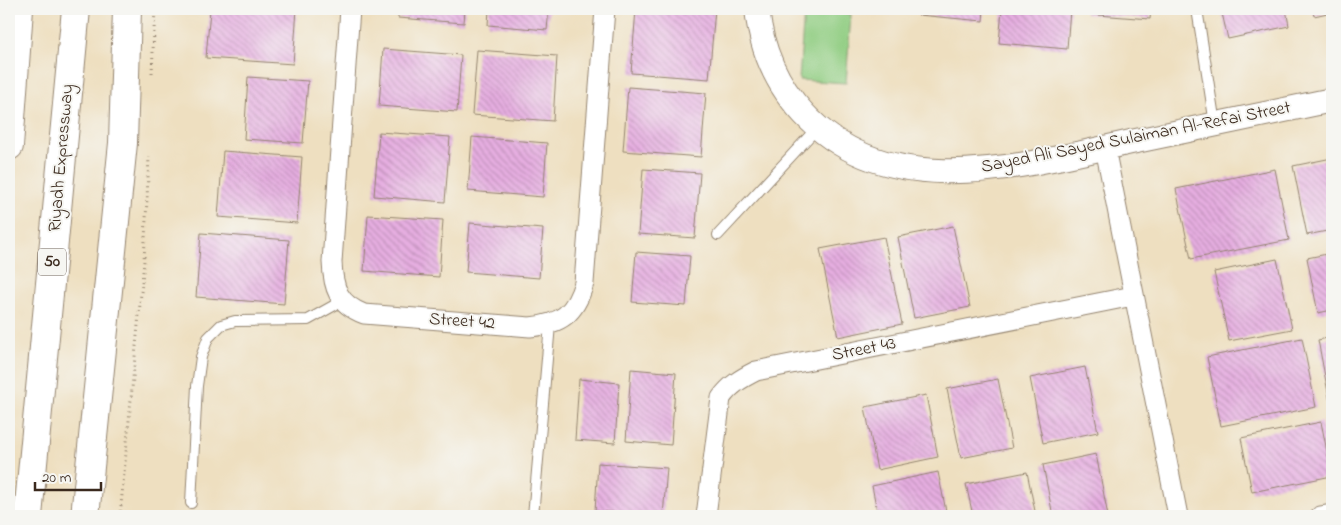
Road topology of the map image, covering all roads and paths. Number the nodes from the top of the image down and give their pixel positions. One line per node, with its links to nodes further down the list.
1 (19, 9): 13 (highway)
2 (76, 9): 22 (highway, Riyadh Expressway / 50)
3 (127, 9): 23 (highway)
4 (155, 9): 9 (path)
5 (350, 9): 18 (street)
6 (605, 9): 19 (street)
7 (757, 9): 12 (street, Sayed Ali Sayed Sulaiman Al-Refai Street)
8 (1197, 9): 11 (lane)
9 (152, 76)
10 (1332, 100): 11 (street, Sayed Ali Sayed Sulaiman Al-Refai Street)
11 (1215, 124): 14 (street, Sayed Ali Sayed Sulaiman Al-Refai Street)
12 (817, 128): 14 (street, Sayed Ali Sayed Sulaiman Al-Refai Street); 16 (lane)
13 (9, 146)
14 (1105, 148): 17 (street)
15 (149, 154): 24 (path)
16 (718, 236)
17 (1133, 296): 26 (street, Street 43); 27 (street)
18 (342, 301): 19 (street, Street 42); 20 (lane)
19 (550, 325): 25 (lane)
20 (191, 503)
21 (1332, 514): 28 (street)
22 (28, 516)
23 (85, 516)
24 (120, 516)
25 (533, 516)
26 (706, 516)
27 (1178, 516)
28 (1320, 516)

